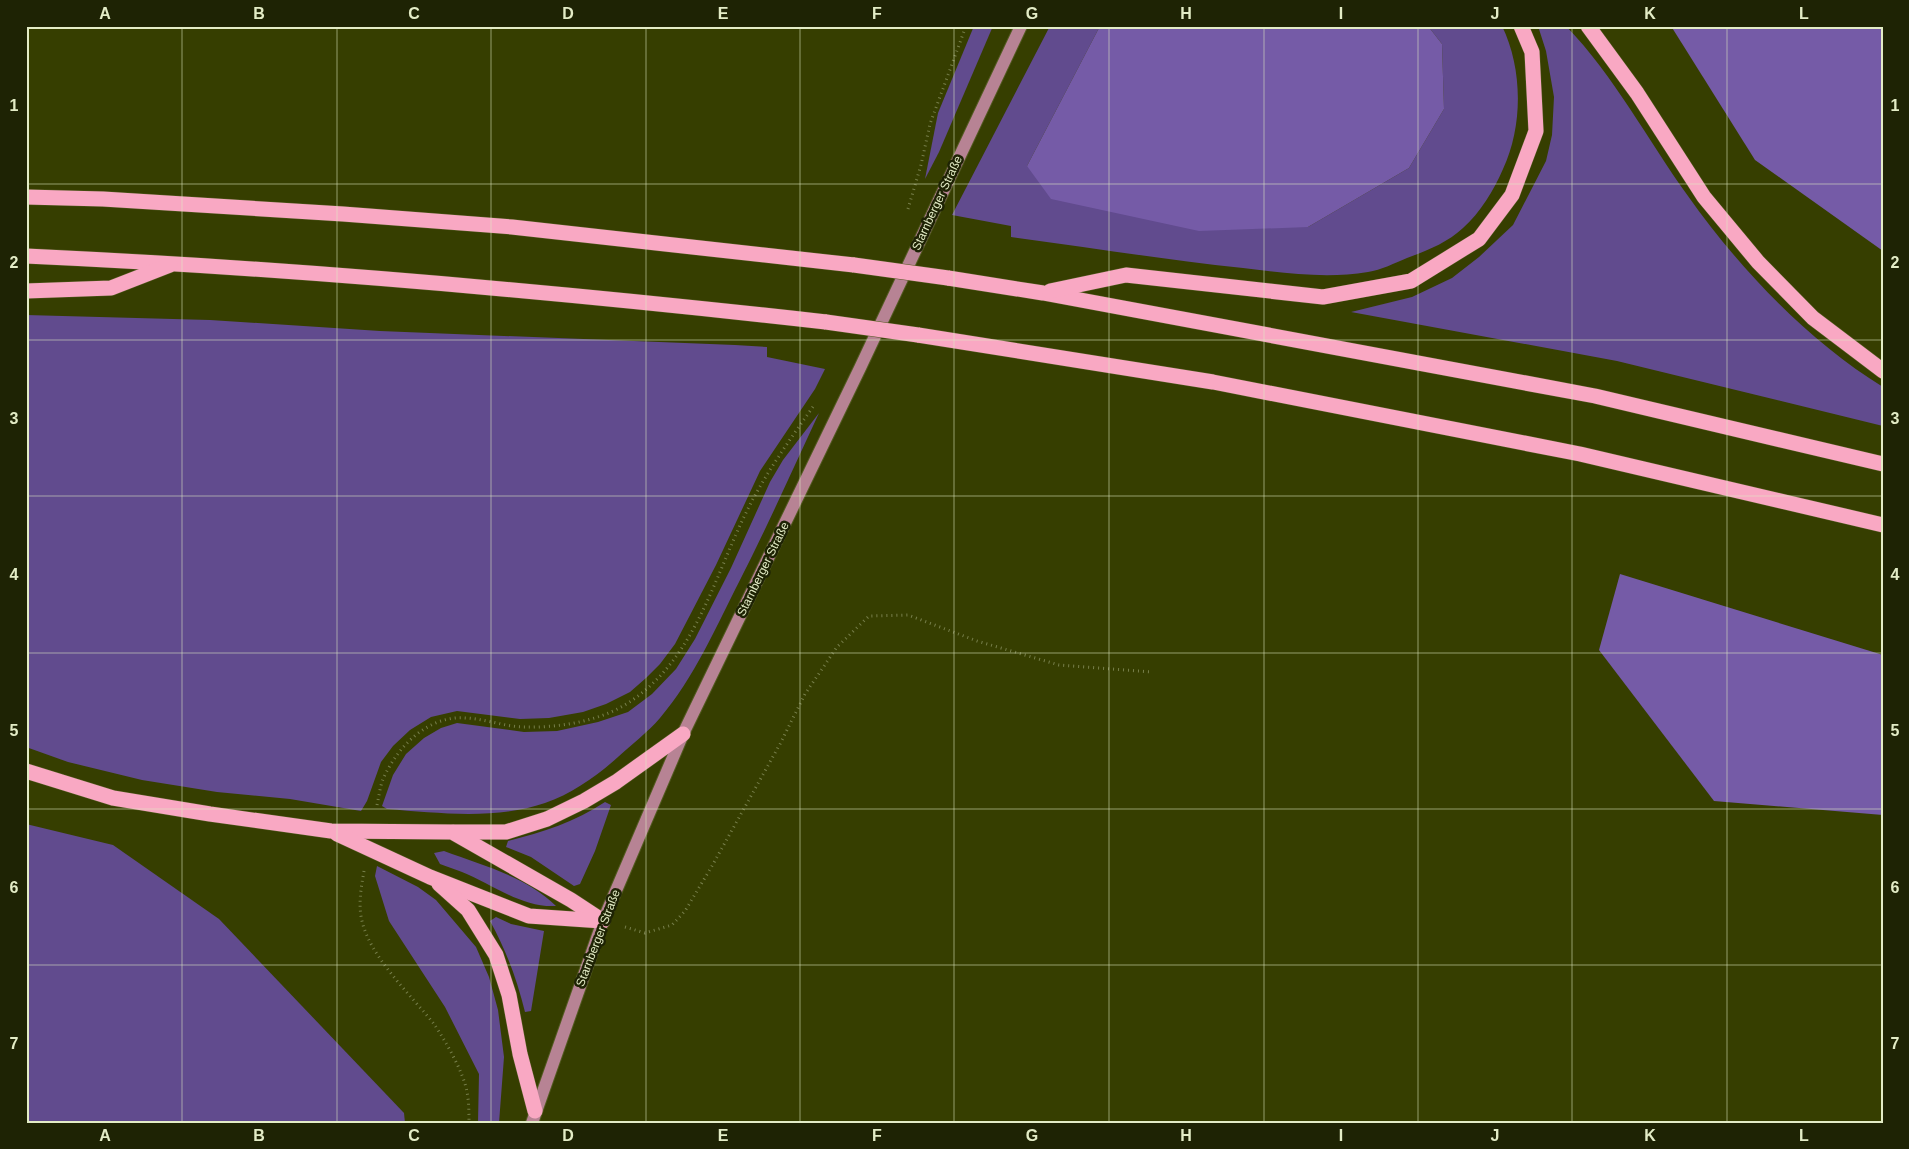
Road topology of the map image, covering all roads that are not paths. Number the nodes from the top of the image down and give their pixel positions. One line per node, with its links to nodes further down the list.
1 (1021, 26): 12 (main road, Starnberger Straße)
2 (1521, 26): 8 (highway)
3 (1588, 26): 9 (highway)
4 (26, 197): 8 (highway, bridge)
5 (26, 256): 6 (highway)
6 (177, 263): 7 (highway); 11 (highway, bridge)
7 (26, 290)
8 (1043, 293): 10 (highway)
9 (1883, 370)
10 (1883, 464)
11 (1883, 524)
12 (682, 734): 15 (highway); 17 (main road, Starnberger Straße)
13 (26, 771): 14 (highway)
14 (331, 831): 15 (highway); 16 (highway)
15 (452, 832): 17 (highway)
16 (430, 877): 17 (highway); 18 (highway)
17 (603, 921): 18 (main road, Starnberger Straße)
18 (534, 1117)

